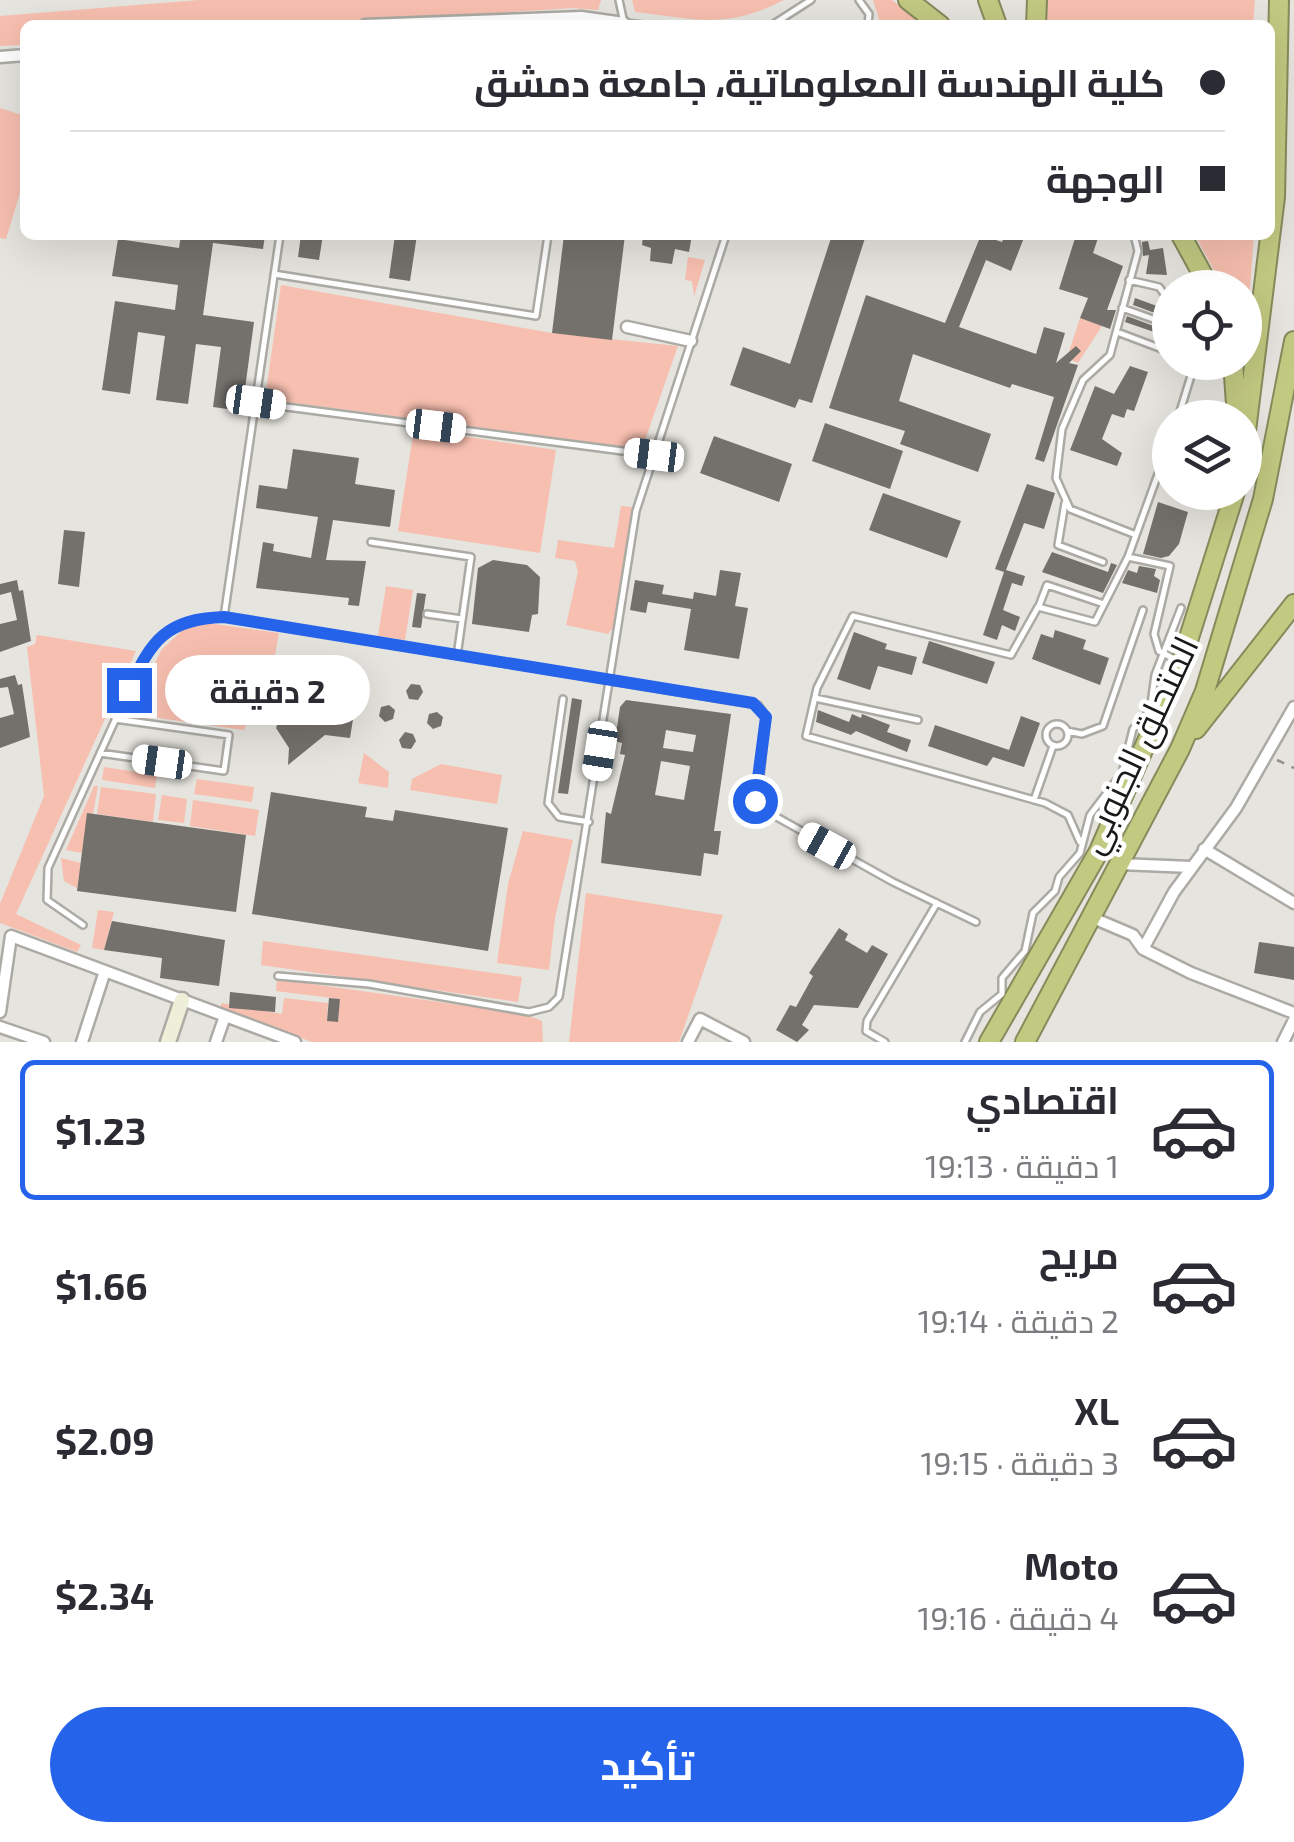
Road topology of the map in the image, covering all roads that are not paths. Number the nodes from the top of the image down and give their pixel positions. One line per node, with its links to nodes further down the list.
1 (812, 0): 4 (lane)
2 (908, 0): 5 (highway)
3 (1278, 0): 6 (highway)
4 (780, 20)
5 (934, 20)
6 (1280, 24): 7 (highway); 8 (highway)
7 (1275, 42)
8 (1275, 156)
9 (279, 240): 16 (lane)
10 (547, 240): 16 (lane)
11 (724, 240): 23 (lane)
12 (1135, 240): 17 (lane)
13 (1184, 240): 15 (highway)
14 (1271, 240): 26 (highway)
15 (1200, 270)
16 (274, 274): 27 (lane)
17 (1128, 280): 18 (lane); 19 (lane)
18 (1152, 285)
19 (1122, 308): 20 (lane); 22 (lane)
20 (1152, 318)
21 (628, 326): 23 (street)
22 (1116, 332): 25 (lane); 30 (lane)
23 (691, 341): 28 (lane)
24 (1294, 341): 55 (highway, المتحلق الجنوبي)
25 (1152, 345)
26 (1250, 400)
27 (256, 402): 28 (lane); 42 (lane)
28 (654, 455): 47 (lane)
29 (1152, 491): 32 (lane)
30 (1066, 500): 32 (lane); 35 (lane)
31 (1230, 510): 46 (highway, المتحلق الجنوبي)
32 (1136, 535): 34 (lane)
33 (371, 542): 43 (lane)
34 (1128, 556): 36 (lane); 44 (lane)
35 (1103, 562)
36 (1104, 604): 38 (lane); 38 (lane)
37 (1294, 604): 55 (highway)
38 (1038, 607): 48 (lane)
39 (1181, 608): 44 (lane)
40 (1143, 610): 53 (lane)
41 (427, 614): 43 (lane)
42 (224, 617): 45 (lane); 51 (lane)
43 (462, 619): 45 (lane)
44 (1163, 653): 46 (lane); 59 (lane)
45 (456, 656): 47 (lane)
46 (1181, 663): 85 (highway, المتحلق الجنوبي)
47 (611, 681): 58 (lane); 63 (lane)
48 (815, 698): 52 (lane); 57 (lane)
49 (563, 699): 58 (lane)
50 (1294, 707): 60 (street)
51 (116, 720): 56 (lane); 56 (lane)
52 (918, 720)
53 (1067, 731): 54 (lane); 54 (lane)
54 (1054, 746): 57 (lane)
55 (1180, 749): 61 (highway, المتحلق الجنوبي)
56 (100, 753): 67 (lane)
57 (1034, 800): 59 (lane)
58 (589, 822): 70 (lane)
59 (1080, 842): 84 (lane)
60 (1204, 849): 62 (street); 64 (street)
61 (1120, 864): 62 (street); 65 (highway, المتحلق الجنوبي)
62 (1191, 868): 68 (street)
63 (937, 903): 66 (lane); 83 (lane)
64 (1294, 903)
65 (1092, 918): 68 (street); 86 (highway, المتحلق الجنوبي)
66 (976, 922)
67 (83, 924)
68 (1143, 949): 74 (street)
69 (104, 971): 71 (street); 72 (street); 77 (street)
70 (278, 976)
71 (182, 1000): 73 (street); 78 (street)
72 (0, 1012)
73 (225, 1016): 79 (street); 80 (street)
74 (1294, 1016): 87 (street)
75 (0, 1027): 76 (street)
76 (44, 1042)
77 (82, 1042)
78 (168, 1042)
79 (216, 1042)
80 (295, 1042)
81 (688, 1042): 82 (street)
82 (744, 1042)
83 (885, 1042)
84 (965, 1042)
85 (989, 1042)
86 (1024, 1042)
87 (1283, 1042)

